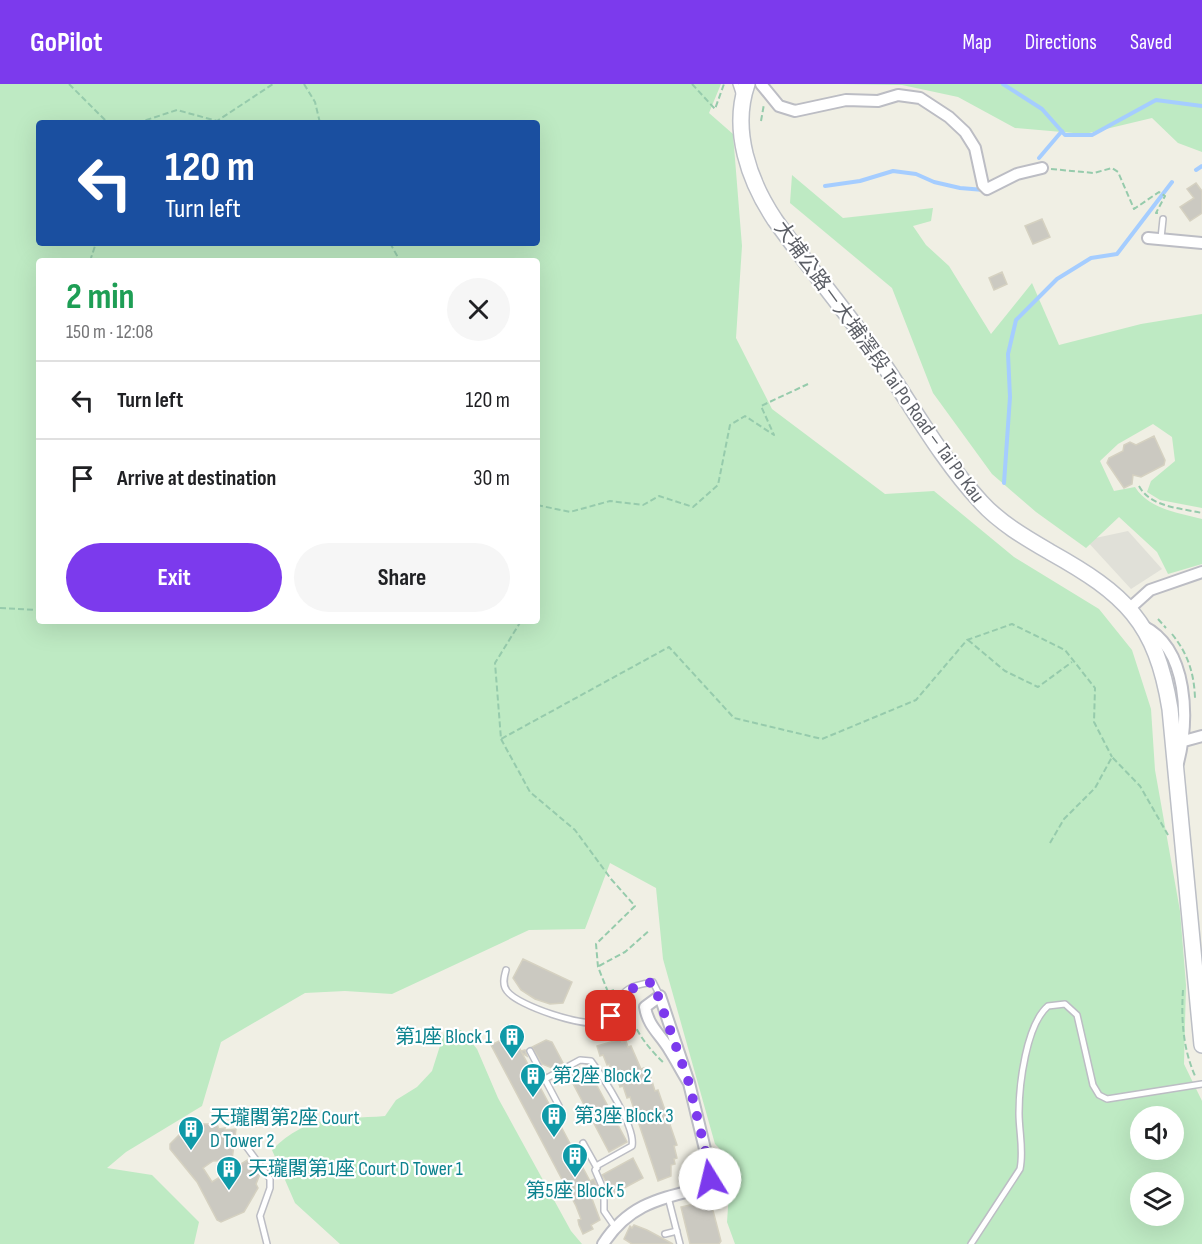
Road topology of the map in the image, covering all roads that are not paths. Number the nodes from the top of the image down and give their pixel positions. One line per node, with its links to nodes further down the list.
1 (736, 84): 4 (lane)
2 (747, 84): 4 (main road, 大埔公路－大埔滘段 Tai Po Road – Tai Po Kau)
3 (761, 84): 5 (street)
4 (742, 103): 11 (main road, 大埔公路－大埔滘段 Tai Po Road – Tai Po Kau)
5 (1042, 168)
6 (1163, 219): 8 (lane)
7 (1148, 238): 8 (street)
8 (1161, 238): 9 (street)
9 (1202, 243)
10 (1202, 572): 11 (street)
11 (1130, 608): 12 (main road, 大埔公路－大埔滘段 Tai Po Road – Tai Po Kau)
12 (1143, 626): 14 (street); 15 (main road, 大埔公路－大埔滘段 Tai Po Road – Tai Po Kau)
13 (1202, 736): 14 (street)
14 (1184, 741): 15 (street)
15 (1176, 773): 18 (main road, 大埔公路－大埔滘段 Tai Po Road – Tai Po Kau)
16 (506, 969): 17 (lane)
17 (660, 996): 21 (street); 21 (street)
18 (1202, 1045)
19 (530, 1051): 20 (lane)
20 (545, 1078): 23 (lane); 26 (lane)
21 (689, 1083): 27 (street)
22 (1200, 1085): 34 (lane)
23 (559, 1106)
24 (243, 1142): 31 (lane)
25 (583, 1143): 26 (lane)
26 (597, 1168): 28 (lane)
27 (669, 1201): 28 (street); 29 (lane)
28 (615, 1227): 32 (street)
29 (677, 1231): 30 (lane); 33 (lane)
30 (665, 1234)
31 (267, 1244)
32 (603, 1244)
33 (680, 1244)
34 (971, 1244)

